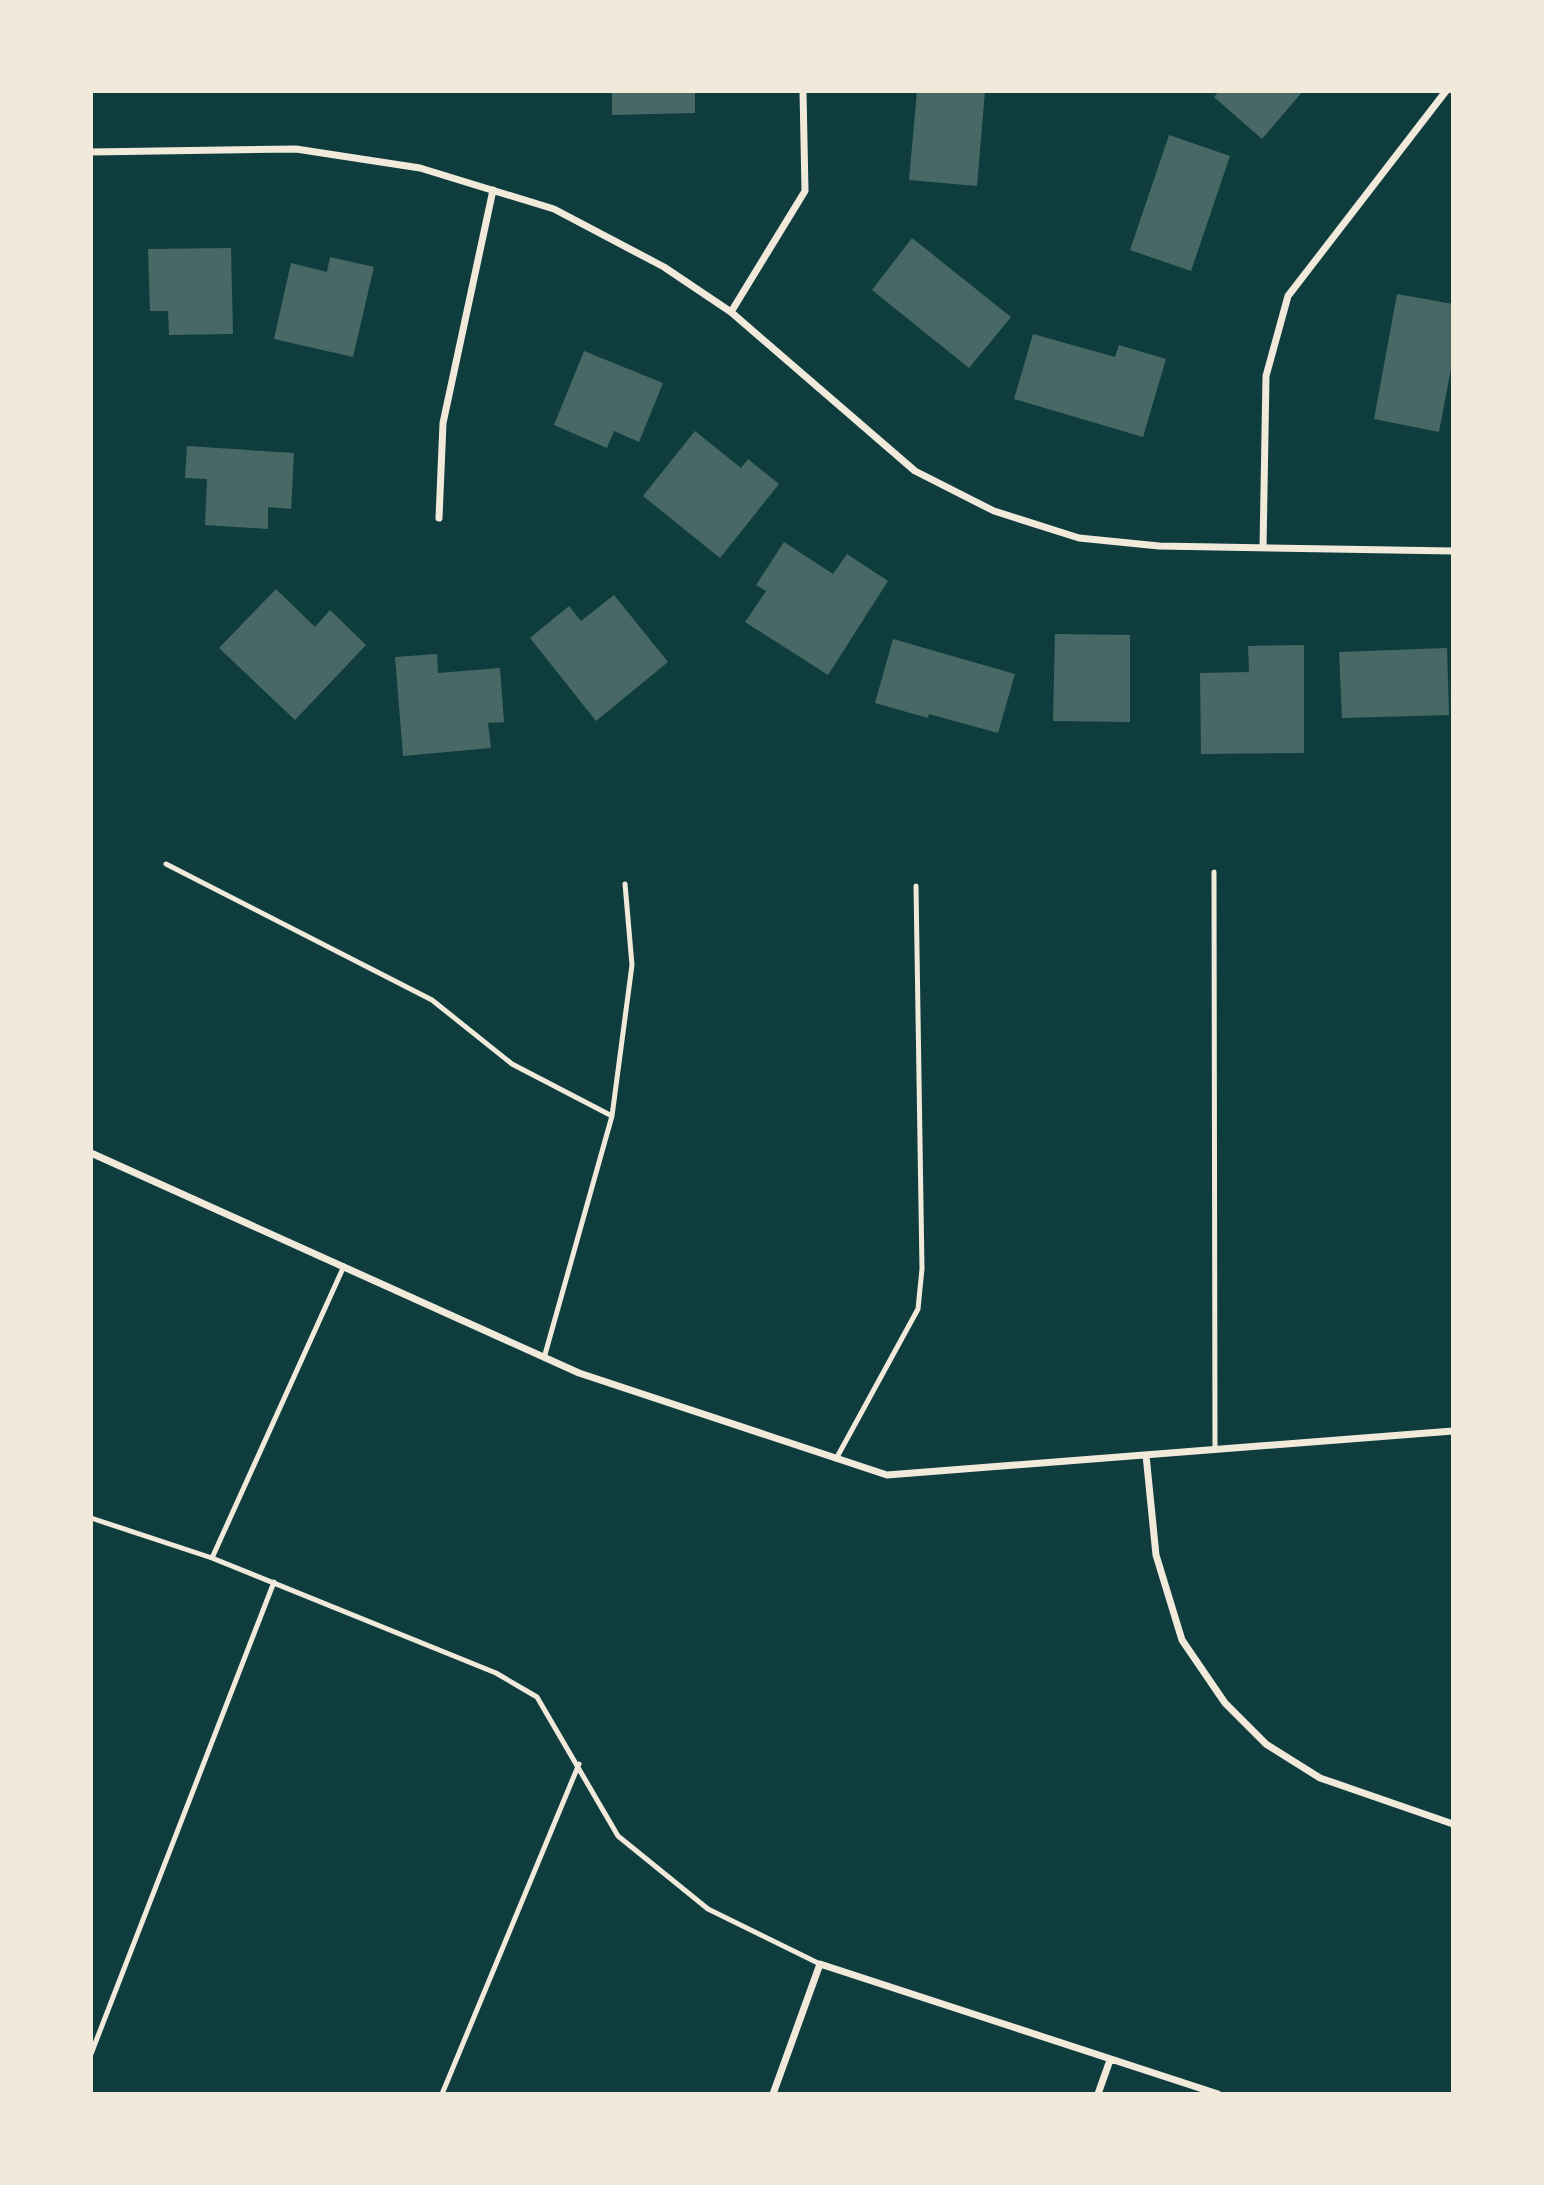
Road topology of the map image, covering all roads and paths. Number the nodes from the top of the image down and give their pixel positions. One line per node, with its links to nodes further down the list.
1 (803, 91): 5 (street)
2 (1446, 91): 7 (street)
3 (91, 152): 4 (street)
4 (493, 190): 5 (street); 6 (street)
5 (731, 312): 7 (street)
6 (439, 518)
7 (1263, 548): 8 (street)
8 (1453, 551)
9 (166, 864): 13 (lane)
10 (1214, 872): 18 (lane)
11 (625, 884): 13 (lane)
12 (916, 887): 20 (lane)
13 (612, 1116): 16 (lane)
14 (91, 1153): 15 (street)
15 (344, 1266): 16 (street); 22 (lane)
16 (544, 1358): 20 (street)
17 (1453, 1431): 18 (street)
18 (1215, 1450): 19 (street)
19 (1146, 1455): 20 (street); 25 (street)
20 (836, 1459)
21 (91, 1518): 22 (lane)
22 (212, 1558): 23 (lane)
23 (274, 1582): 24 (lane); 27 (lane)
24 (579, 1764): 26 (lane); 29 (lane)
25 (1453, 1824)
26 (820, 1964): 28 (street); 30 (street)
27 (91, 2053)
28 (1110, 2060): 31 (street); 32 (street)
29 (442, 2094)
30 (773, 2094)
31 (1098, 2094)
32 (1218, 2094)

